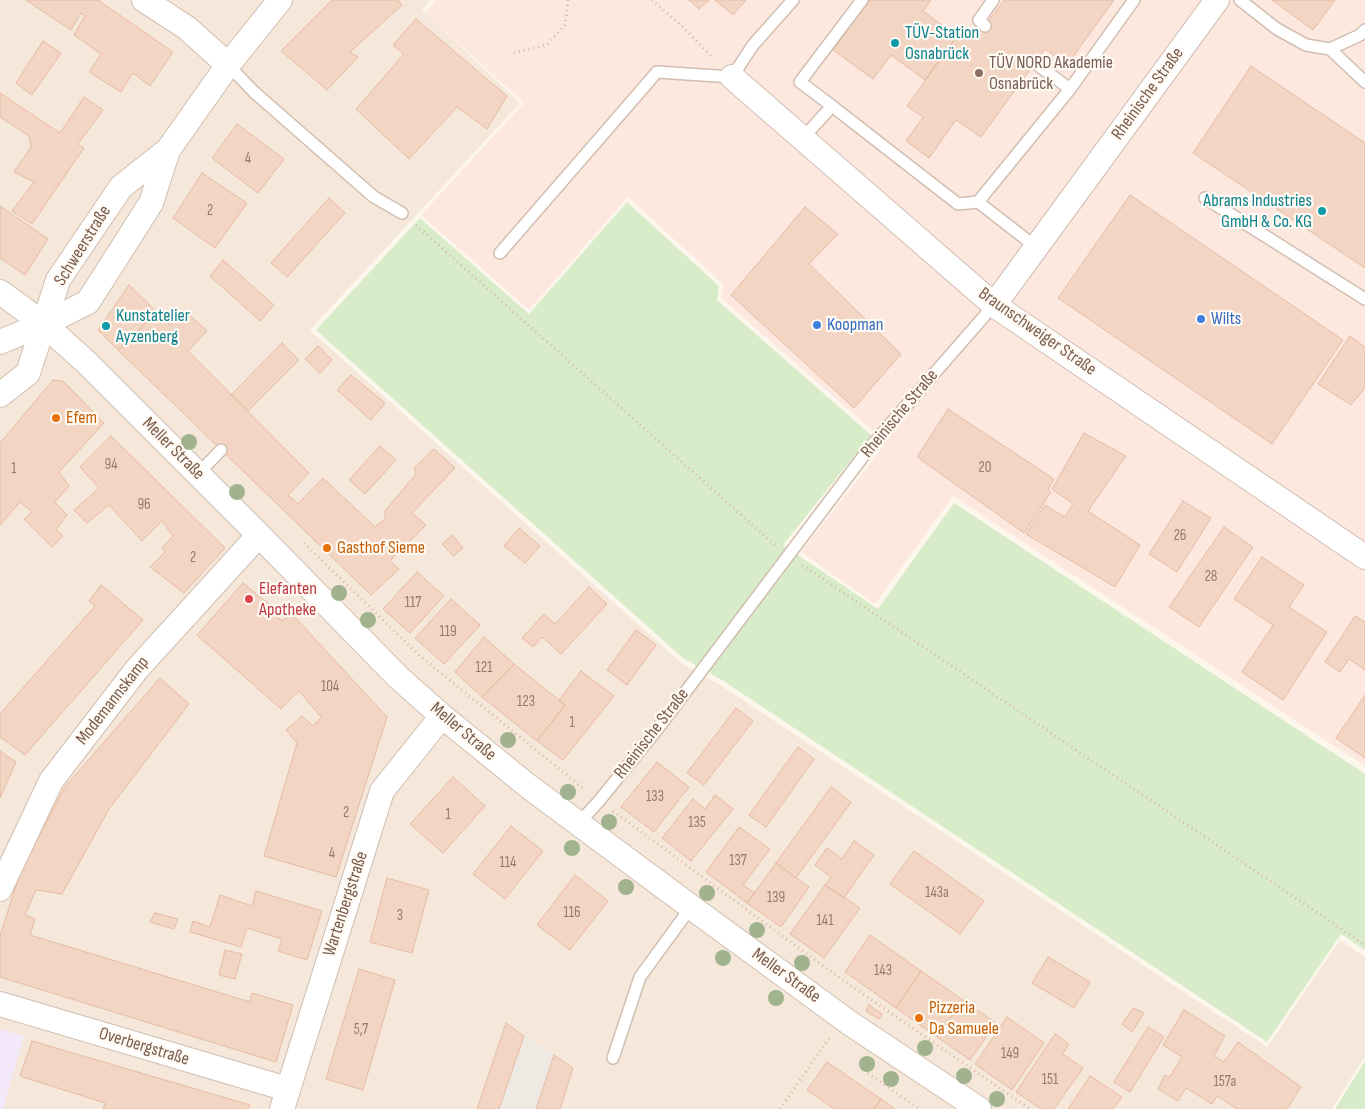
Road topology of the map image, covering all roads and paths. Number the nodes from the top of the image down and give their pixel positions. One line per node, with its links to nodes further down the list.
1 (144, 0): 16 (street)
2 (280, 0): 16 (street, Schweerstraße)
3 (568, 0): 14 (path)
4 (652, 0): 17 (path)
5 (793, 0): 17 (lane)
6 (862, 0): 20 (lane)
7 (993, 0): 11 (lane)
8 (1134, 0): 19 (lane)
9 (1240, 0): 13 (lane)
10 (1216, 1): 26 (street, Rheinische Straße)
11 (986, 26)
12 (1365, 30): 13 (lane)
13 (1330, 49): 18 (lane)
14 (514, 53)
15 (1035, 63): 19 (lane)
16 (228, 65): 22 (street, Schweerstraße); 25 (lane)
17 (732, 77): 21 (street, Braunschweiger Straße); 27 (lane)
18 (1365, 82)
19 (1070, 89): 24 (lane)
20 (832, 106): 21 (lane); 24 (lane)
21 (802, 138): 30 (street, Braunschweiger Straße)
22 (168, 150): 31 (street, Schweerstraße); 31 (street, Schweerstraße)
23 (1205, 198): 29 (lane)
24 (978, 202): 26 (lane)
25 (402, 213): 38 (path)
26 (1036, 247): 30 (street, Rheinische Straße)
27 (500, 252)
28 (0, 292): 31 (street, Meller Straße)
29 (1365, 300)
30 (994, 305): 38 (lane, Rheinische Straße); 39 (street, Braunschweiger Straße)
31 (44, 324): 32 (street); 33 (street); 35 (street, Meller Straße)
32 (0, 342)
33 (0, 395)
34 (221, 450): 35 (lane)
35 (198, 474): 36 (street, Meller Straße)
36 (259, 535): 40 (street, Meller Straße); 43 (street, Modemannskamp)
37 (298, 537): 41 (path)
38 (788, 556): 41 (lane, Rheinische Straße); 45 (path)
39 (1365, 557)
40 (442, 716): 42 (street, Meller Straße); 50 (street, Wartenbergstraße)
41 (599, 801): 42 (lane, Rheinische Straße); 54 (path)
42 (578, 824): 44 (street, Meller Straße)
43 (0, 889)
44 (691, 907): 47 (street, Meller Straße); 48 (lane)
45 (1365, 945)
46 (0, 1004): 50 (street, Overbergstraße)
47 (843, 1018): 51 (path); 53 (street, Meller Straße)
48 (613, 1058)
49 (866, 1072): 52 (path)
50 (285, 1099)
51 (780, 1109)
52 (920, 1109)
53 (979, 1109)
54 (1030, 1109)

